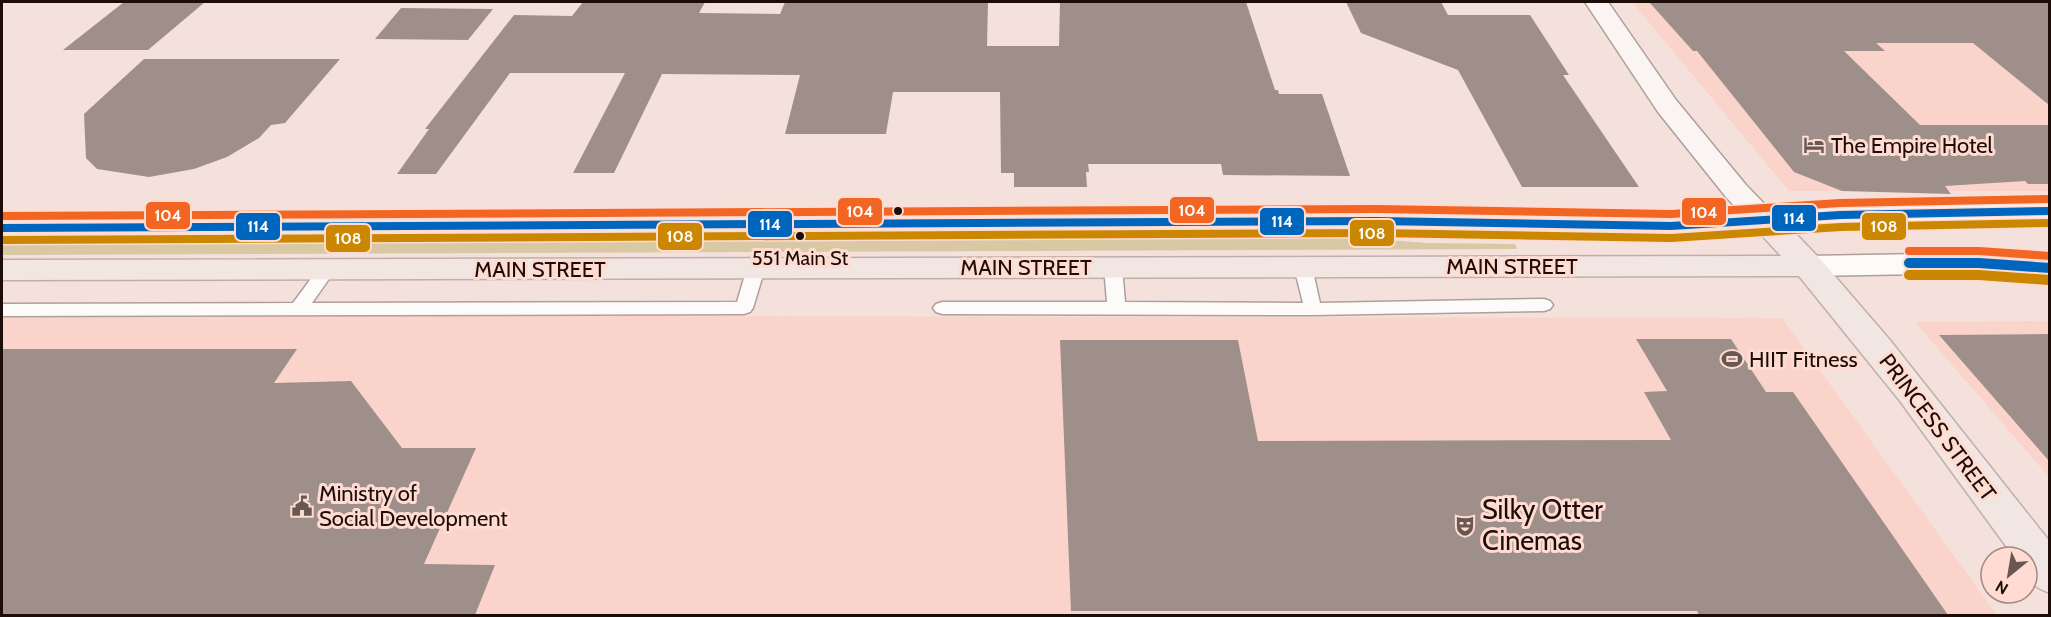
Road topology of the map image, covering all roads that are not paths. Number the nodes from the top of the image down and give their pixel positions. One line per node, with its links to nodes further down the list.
1 (1597, 2): 3 (main road, PRINCESS STREET)
2 (2049, 211): 3 (street, MAIN STREET)
3 (1764, 219): 4 (highway, MAIN STREET); 5 (highway, PRINCESS STREET)
4 (2, 228)
5 (1809, 266): 7 (highway, MAIN STREET); 9 (street, MAIN STREET); 18 (highway, PRINCESS STREET)
6 (1113, 267): 7 (highway, MAIN STREET); 8 (highway, MAIN STREET); 13 (lane)
7 (1303, 267): 15 (lane)
8 (756, 268): 10 (highway, MAIN STREET); 17 (lane)
9 (2049, 268)
10 (327, 269): 11 (highway, MAIN STREET); 17 (lane)
11 (2, 270)
12 (1544, 305): 15 (lane)
13 (1116, 307): 14 (lane); 15 (lane)
14 (942, 308)
15 (1313, 309)
16 (2, 310): 17 (lane)
17 (297, 310)
18 (2049, 575)

